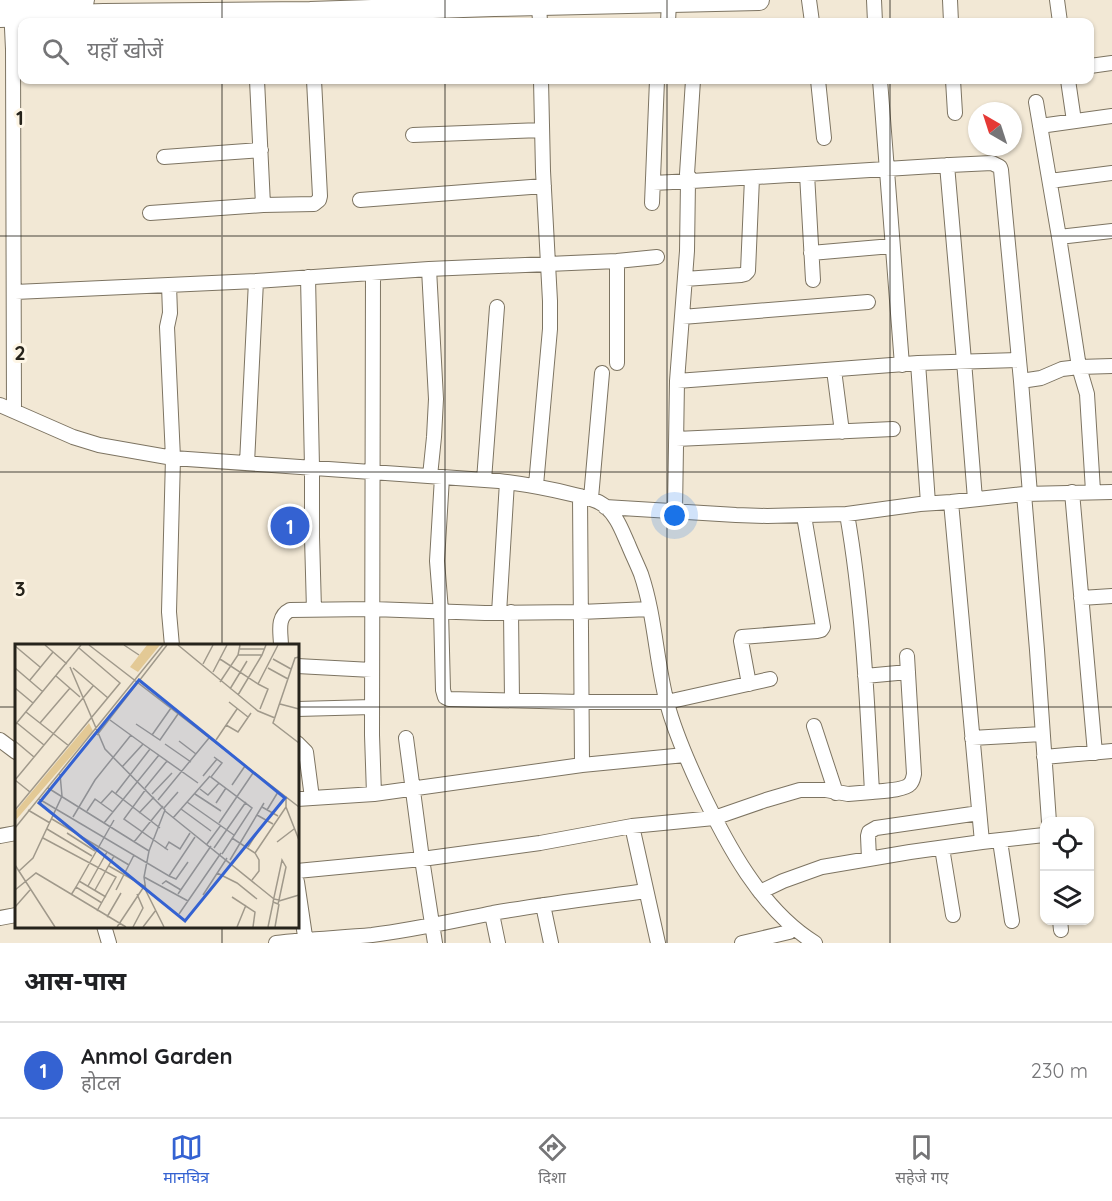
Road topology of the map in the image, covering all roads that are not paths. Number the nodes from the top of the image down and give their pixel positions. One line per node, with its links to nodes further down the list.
1 (64, 0): 2 (highway); 10 (highway)
2 (84, 0)
3 (759, 0): 8 (highway)
4 (809, 0): 15 (street)
5 (874, 0): 16 (street)
6 (950, 0): 17 (street)
7 (1057, 0): 18 (street)
8 (669, 2): 11 (highway); 14 (street)
9 (190, 7): 10 (highway); 13 (highway)
10 (7, 8): 67 (street)
11 (540, 14): 12 (highway)
12 (310, 17): 13 (highway)
13 (253, 18)
14 (668, 18)
15 (811, 18)
16 (876, 18)
17 (951, 18)
18 (1059, 18)
19 (1112, 63): 20 (street)
20 (1094, 65)
21 (257, 84): 38 (street)
22 (314, 84): 51 (street)
23 (541, 84): 35 (street)
24 (657, 84): 47 (street)
25 (693, 84): 45 (street)
26 (818, 84): 37 (street)
27 (880, 84): 41 (street)
28 (953, 84): 31 (street)
29 (1069, 84): 33 (street)
30 (1036, 102): 34 (street)
31 (955, 113)
32 (1112, 116): 33 (street)
33 (1074, 121): 34 (street)
34 (1040, 126): 46 (street)
35 (542, 130): 36 (street); 48 (street)
36 (413, 135)
37 (824, 138)
38 (261, 150): 39 (street); 51 (street)
39 (164, 157)
40 (947, 165): 41 (street); 71 (street); 72 (street)
41 (886, 169): 43 (street); 55 (street)
42 (1112, 173): 46 (street)
43 (807, 174): 44 (street); 56 (street)
44 (752, 178): 45 (street); 63 (street)
45 (690, 181): 47 (street); 63 (street)
46 (1050, 181): 54 (street)
47 (653, 183): 50 (street)
48 (544, 186): 49 (street); 59 (street)
49 (360, 200)
50 (652, 203)
51 (263, 205): 52 (street)
52 (150, 213)
53 (1112, 231): 54 (street)
54 (1059, 237): 77 (street)
55 (892, 246): 56 (street); 75 (street)
56 (811, 253): 64 (street)
57 (657, 257): 58 (street)
58 (617, 261): 59 (street); 73 (street)
59 (548, 263): 60 (street); 94 (street)
60 (429, 269): 61 (street); 91 (street)
61 (373, 273): 62 (street); 90 (street)
62 (308, 277): 65 (street); 89 (street)
63 (685, 279): 70 (street)
64 (813, 280)
65 (256, 281): 66 (street); 88 (street)
66 (169, 285): 67 (street); 87 (street)
67 (15, 292): 83 (street)
68 (868, 302): 70 (street)
69 (497, 307): 92 (street)
70 (682, 317): 80 (street)
71 (1019, 360): 72 (street); 81 (street)
72 (964, 361): 74 (street); 100 (street)
73 (617, 363)
74 (918, 363): 75 (street); 102 (street)
75 (902, 365): 78 (street)
76 (1112, 366): 77 (street)
77 (1079, 367): 81 (street); 95 (street)
78 (834, 370): 80 (street); 85 (street)
79 (602, 373): 99 (street)
80 (677, 381): 86 (street)
81 (1021, 381): 98 (street)
82 (0, 405): 83 (street)
83 (14, 410): 87 (street)
84 (893, 429): 85 (street)
85 (842, 432): 86 (street)
86 (676, 439): 104 (street)
87 (173, 458): 88 (street); 115 (street)
88 (247, 463): 89 (street)
89 (312, 467): 90 (street); 111 (street)
90 (372, 472): 91 (street); 109 (street)
91 (436, 476): 92 (street); 112 (street)
92 (484, 480): 93 (street)
93 (507, 482): 94 (street); 114 (street)
94 (536, 485): 99 (street)
95 (1093, 491): 96 (street); 97 (street)
96 (1072, 492): 98 (street); 108 (street)
97 (1112, 492)
98 (1027, 494): 100 (street); 130 (street)
99 (586, 497): 103 (street); 113 (street)
100 (975, 499): 101 (street)
101 (951, 502): 102 (street); 132 (street)
102 (928, 503): 105 (street)
103 (605, 507): 104 (street); 110 (street)
104 (675, 511): 106 (street)
105 (847, 514): 106 (street); 121 (street)
106 (804, 516): 123 (street)
107 (1112, 596): 108 (street)
108 (1081, 598): 137 (street)
109 (372, 609): 111 (street); 112 (street); 119 (street)
110 (650, 609): 113 (street); 126 (street)
111 (314, 610): 116 (street)
112 (441, 611): 114 (street); 124 (street)
113 (580, 612): 114 (street); 125 (street)
114 (505, 613): 124 (street)
115 (172, 644)
116 (281, 644)
117 (907, 656): 120 (street)
118 (298, 666): 119 (street)
119 (372, 670): 127 (street)
120 (908, 672): 121 (street); 142 (street)
121 (865, 676): 142 (street)
122 (770, 679): 123 (street)
123 (749, 684): 126 (street)
124 (512, 700): 125 (street)
125 (581, 702): 126 (street); 140 (street)
126 (667, 702): 138 (street)
127 (372, 707): 128 (street); 144 (street)
128 (298, 709)
129 (814, 726): 143 (street)
130 (1042, 734): 132 (street); 139 (street)
131 (406, 738): 141 (street)
132 (972, 738): 147 (street)
133 (0, 740): 135 (street)
134 (298, 744): 145 (street)
135 (15, 751)
136 (1112, 751): 137 (street)
137 (1095, 753): 139 (street)
138 (685, 755): 140 (street); 149 (street)
139 (1044, 757): 148 (street)
140 (582, 765): 141 (street)
141 (413, 789): 144 (street); 157 (street)
142 (872, 792): 143 (street)
143 (836, 793): 149 (street)
144 (375, 794): 145 (street)
145 (312, 798): 146 (street)
146 (298, 799)
147 (979, 813): 155 (street); 158 (street)
148 (1049, 817)
149 (714, 818): 150 (street); 162 (street)
150 (633, 826): 157 (street); 161 (street)
151 (15, 833): 152 (street)
152 (0, 836)
153 (1040, 836): 154 (street)
154 (1000, 841): 155 (street); 168 (street)
155 (982, 842): 156 (street)
156 (942, 848): 158 (street); 166 (street)
157 (422, 859): 159 (street); 169 (street)
158 (869, 859): 162 (street)
159 (298, 871)
160 (298, 889): 172 (street)
161 (646, 891): 163 (street); 178 (street)
162 (760, 892): 171 (street)
163 (543, 905): 164 (street); 177 (street)
164 (492, 914): 169 (street); 176 (street)
165 (15, 915): 167 (street)
166 (953, 915)
167 (0, 918)
168 (1012, 921)
169 (432, 926): 172 (street); 175 (street)
170 (105, 928): 173 (street)
171 (789, 934): 179 (street); 180 (street)
172 (306, 941): 174 (street)
173 (110, 943)
174 (276, 943)
175 (435, 943)
176 (498, 943)
177 (551, 943)
178 (658, 943)
179 (742, 943)
180 (815, 943)

